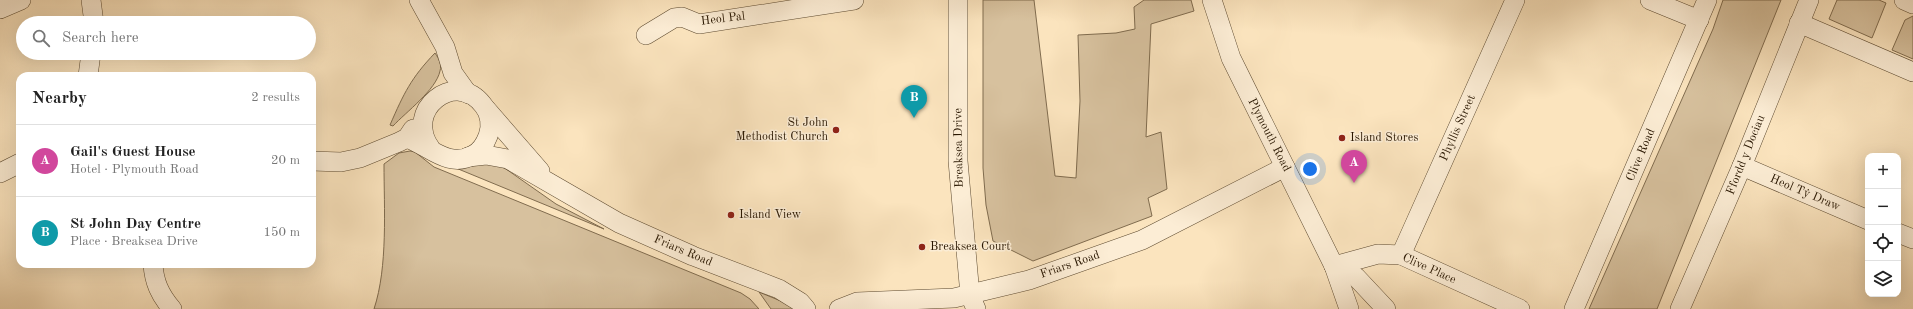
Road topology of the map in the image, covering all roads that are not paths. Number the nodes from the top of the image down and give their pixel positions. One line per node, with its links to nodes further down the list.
1 (20, 0): 14 (street)
2 (91, 0): 15 (street)
3 (419, 0): 22 (street)
4 (854, 0): 13 (street, Heol Pal)
5 (958, 0): 42 (street, Breaksea Drive)
6 (1212, 0): 33 (street, Plymouth Road)
7 (1515, 0): 39 (street, Phyllis Street)
8 (1650, 0): 16 (street)
9 (1707, 0): 16 (street, Clive Road)
10 (1809, 0): 17 (street, Ffordd y Dociau)
11 (1904, 0): 12 (street)
12 (1913, 4)
13 (755, 7): 18 (street, Heol Pal)
14 (0, 9)
15 (93, 16)
16 (1699, 20): 49 (street, Clive Road)
17 (1799, 23): 21 (street); 32 (street, Ffordd y Dociau)
18 (646, 35)
19 (89, 60): 20 (street)
20 (88, 72)
21 (1913, 72)
22 (453, 73): 23 (street); 24 (street)
23 (468, 94): 24 (street); 25 (street)
24 (442, 95): 26 (street)
25 (485, 108): 29 (street); 35 (street, Friars Road)
26 (424, 114): 27 (street); 28 (street)
27 (407, 138): 28 (street); 30 (street)
28 (431, 149): 29 (street)
29 (468, 158): 35 (street, Friars Road)
30 (316, 161)
31 (16, 165): 34 (street)
32 (1742, 166): 36 (street, Heol Tŷ Draw); 50 (street, Ffordd y Dociau)
33 (1285, 167): 40 (street, Plymouth Road); 42 (street, Friars Road)
34 (0, 173)
35 (561, 189): 44 (street, Friars Road)
36 (1865, 219)
37 (1901, 234): 38 (street)
38 (1913, 239)
39 (1402, 255): 40 (street, Clive Place); 48 (street, Clive Place)
40 (1334, 266): 46 (street, Plymouth Road); 47 (street)
41 (153, 268): 43 (street)
42 (973, 302): 45 (street, Friars Road)
43 (172, 309)
44 (806, 309)
45 (839, 309)
46 (1349, 309)
47 (1386, 309)
48 (1520, 309)
49 (1574, 309)
50 (1680, 309)

